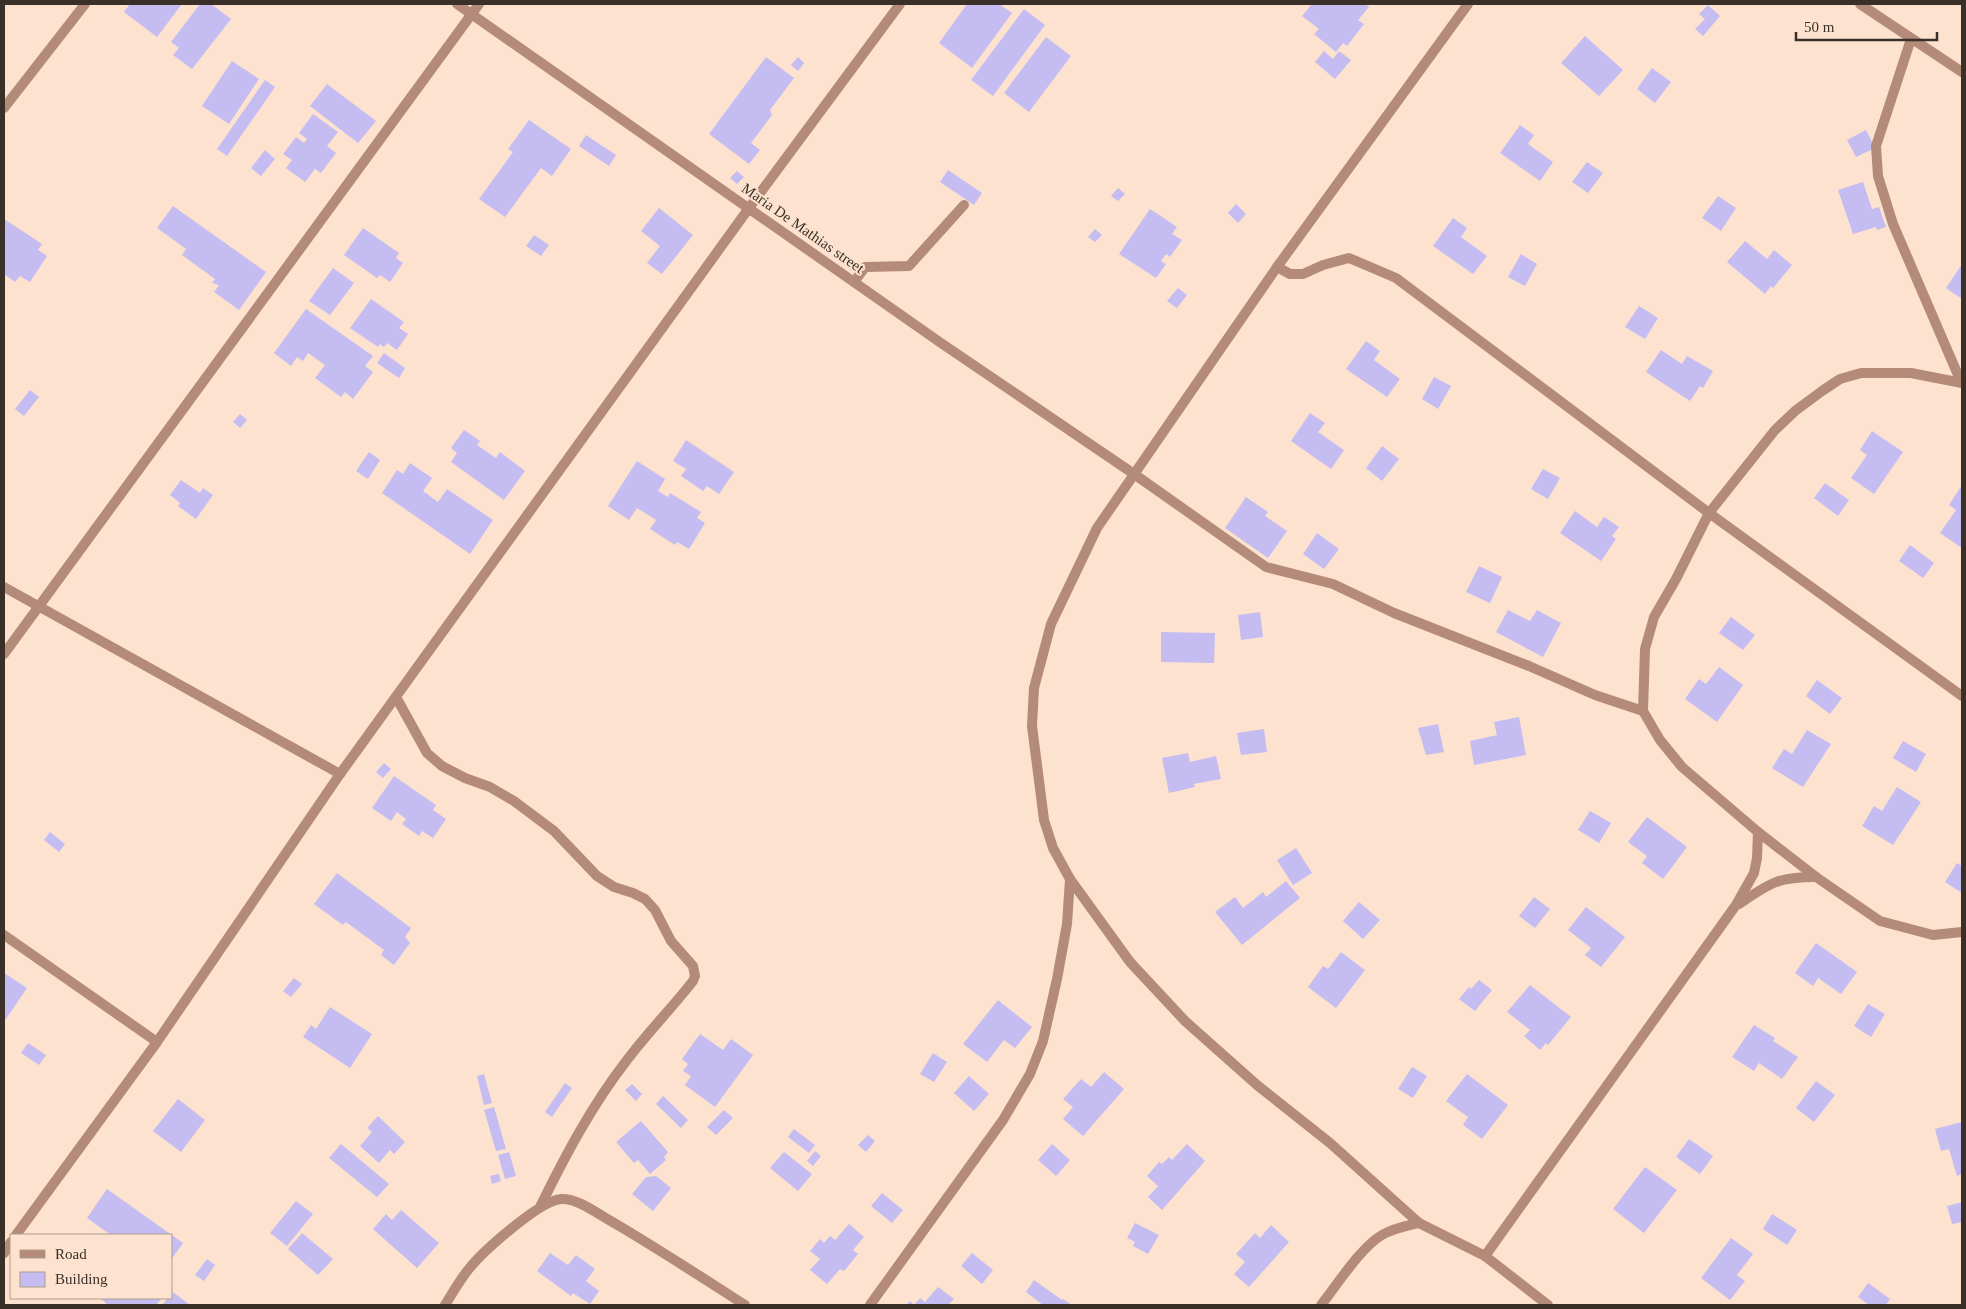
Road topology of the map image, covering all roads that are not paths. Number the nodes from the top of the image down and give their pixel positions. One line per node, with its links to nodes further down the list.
1 (84, 4): 10 (street)
2 (457, 4): 7 (street, Maria De Mathias street)
3 (479, 4): 7 (street)
4 (900, 4): 12 (street)
5 (1468, 4): 13 (street)
6 (1860, 4): 8 (street)
7 (472, 13): 12 (street, Maria De Mathias street); 19 (street)
8 (1911, 39): 9 (street); 15 (street)
9 (1962, 72)
10 (4, 108)
11 (964, 205): 14 (street)
12 (749, 208): 14 (street, Maria De Mathias street); 22 (street)
13 (1277, 267): 16 (street); 17 (street)
14 (854, 282): 16 (street, Maria De Mathias street)
15 (1962, 383): 17 (street)
16 (1134, 474): 23 (street, Maria De Mathias street); 27 (street)
17 (1709, 513): 21 (street); 23 (street)
18 (4, 587): 19 (street)
19 (39, 607): 20 (street); 24 (street)
20 (4, 654)
21 (1962, 696)
22 (396, 698): 24 (street); 32 (street)
23 (1644, 711): 25 (street)
24 (340, 774): 31 (street)
25 (1758, 832): 26 (street); 28 (street)
26 (1816, 877): 28 (street); 29 (street)
27 (1070, 879): 33 (street); 38 (street)
28 (1736, 905): 35 (street)
29 (1962, 932)
30 (4, 935): 31 (street)
31 (157, 1042): 34 (street)
32 (540, 1207): 36 (street); 37 (street)
33 (1419, 1223): 35 (street); 39 (street)
34 (17, 1234)
35 (1485, 1256): 40 (street)
36 (445, 1305)
37 (745, 1305)
38 (870, 1305)
39 (1321, 1305)
40 (1548, 1305)

